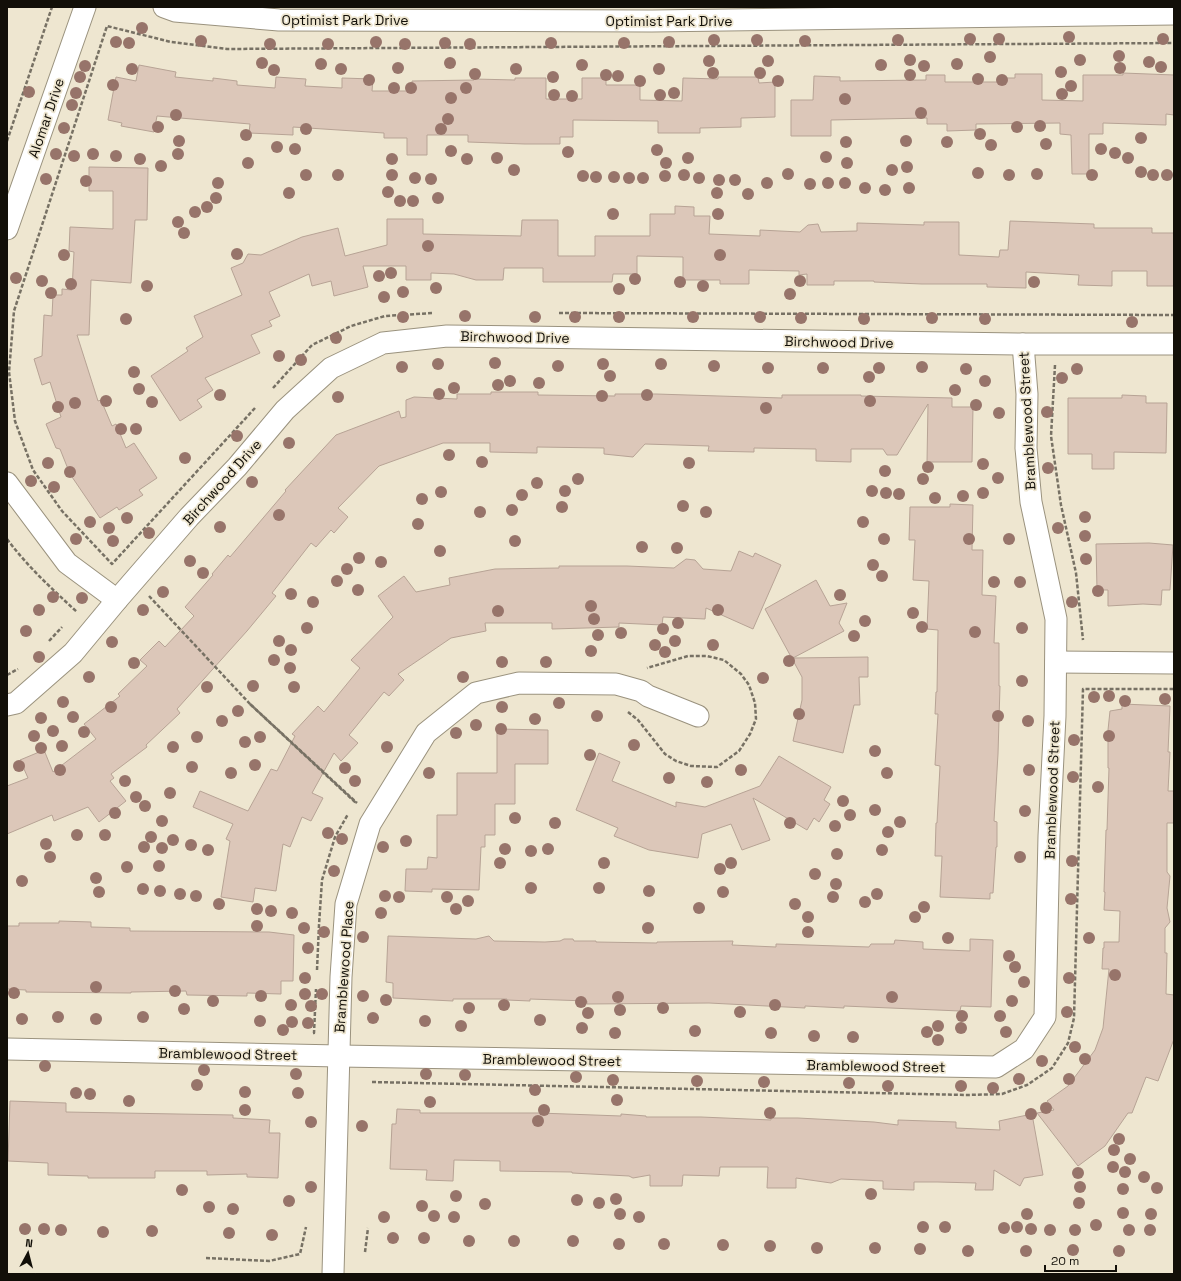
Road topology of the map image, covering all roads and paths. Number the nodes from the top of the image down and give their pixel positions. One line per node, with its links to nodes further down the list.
1 (52, 7): 8 (path)
2 (85, 7): 9 (street, Alomar Drive)
3 (164, 7): 5 (street, Optimist Park Drive)
4 (991, 12): 5 (street, Optimist Park Drive); 6 (street, Optimist Park Drive)
5 (652, 14)
6 (1174, 14)
7 (1174, 42): 17 (path)
8 (7, 141)
9 (7, 229)
10 (439, 312): 16 (path)
11 (559, 313): 12 (path)
12 (1174, 315)
13 (1023, 344): 14 (street, Birchwood Drive); 21 (street, Birchwood Drive); 26 (street, Bramblewood Street)
14 (1174, 344)
15 (1056, 361): 24 (path)
16 (269, 392)
17 (258, 404)
18 (7, 483): 21 (street)
19 (7, 539): 22 (path)
20 (149, 595): 35 (path)
21 (117, 600): 32 (street, Birchwood Drive)
22 (72, 618)
23 (66, 623): 25 (path)
24 (1084, 645)
25 (45, 646)
26 (1056, 662): 27 (street); 37 (street, Bramblewood Street)
27 (1174, 663)
28 (23, 666): 30 (path)
29 (645, 668): 33 (path)
30 (7, 675)
31 (1174, 689): 38 (path)
32 (7, 705)
33 (623, 708)
34 (698, 716): 37 (street, Bramblewood Place)
35 (358, 805)
36 (7, 1049): 37 (street, Bramblewood Street)
37 (339, 1056): 43 (street, Bramblewood Place)
38 (372, 1082)
39 (306, 1226): 42 (path)
40 (368, 1228): 41 (path)
41 (365, 1252)
42 (206, 1258)
43 (333, 1274)

